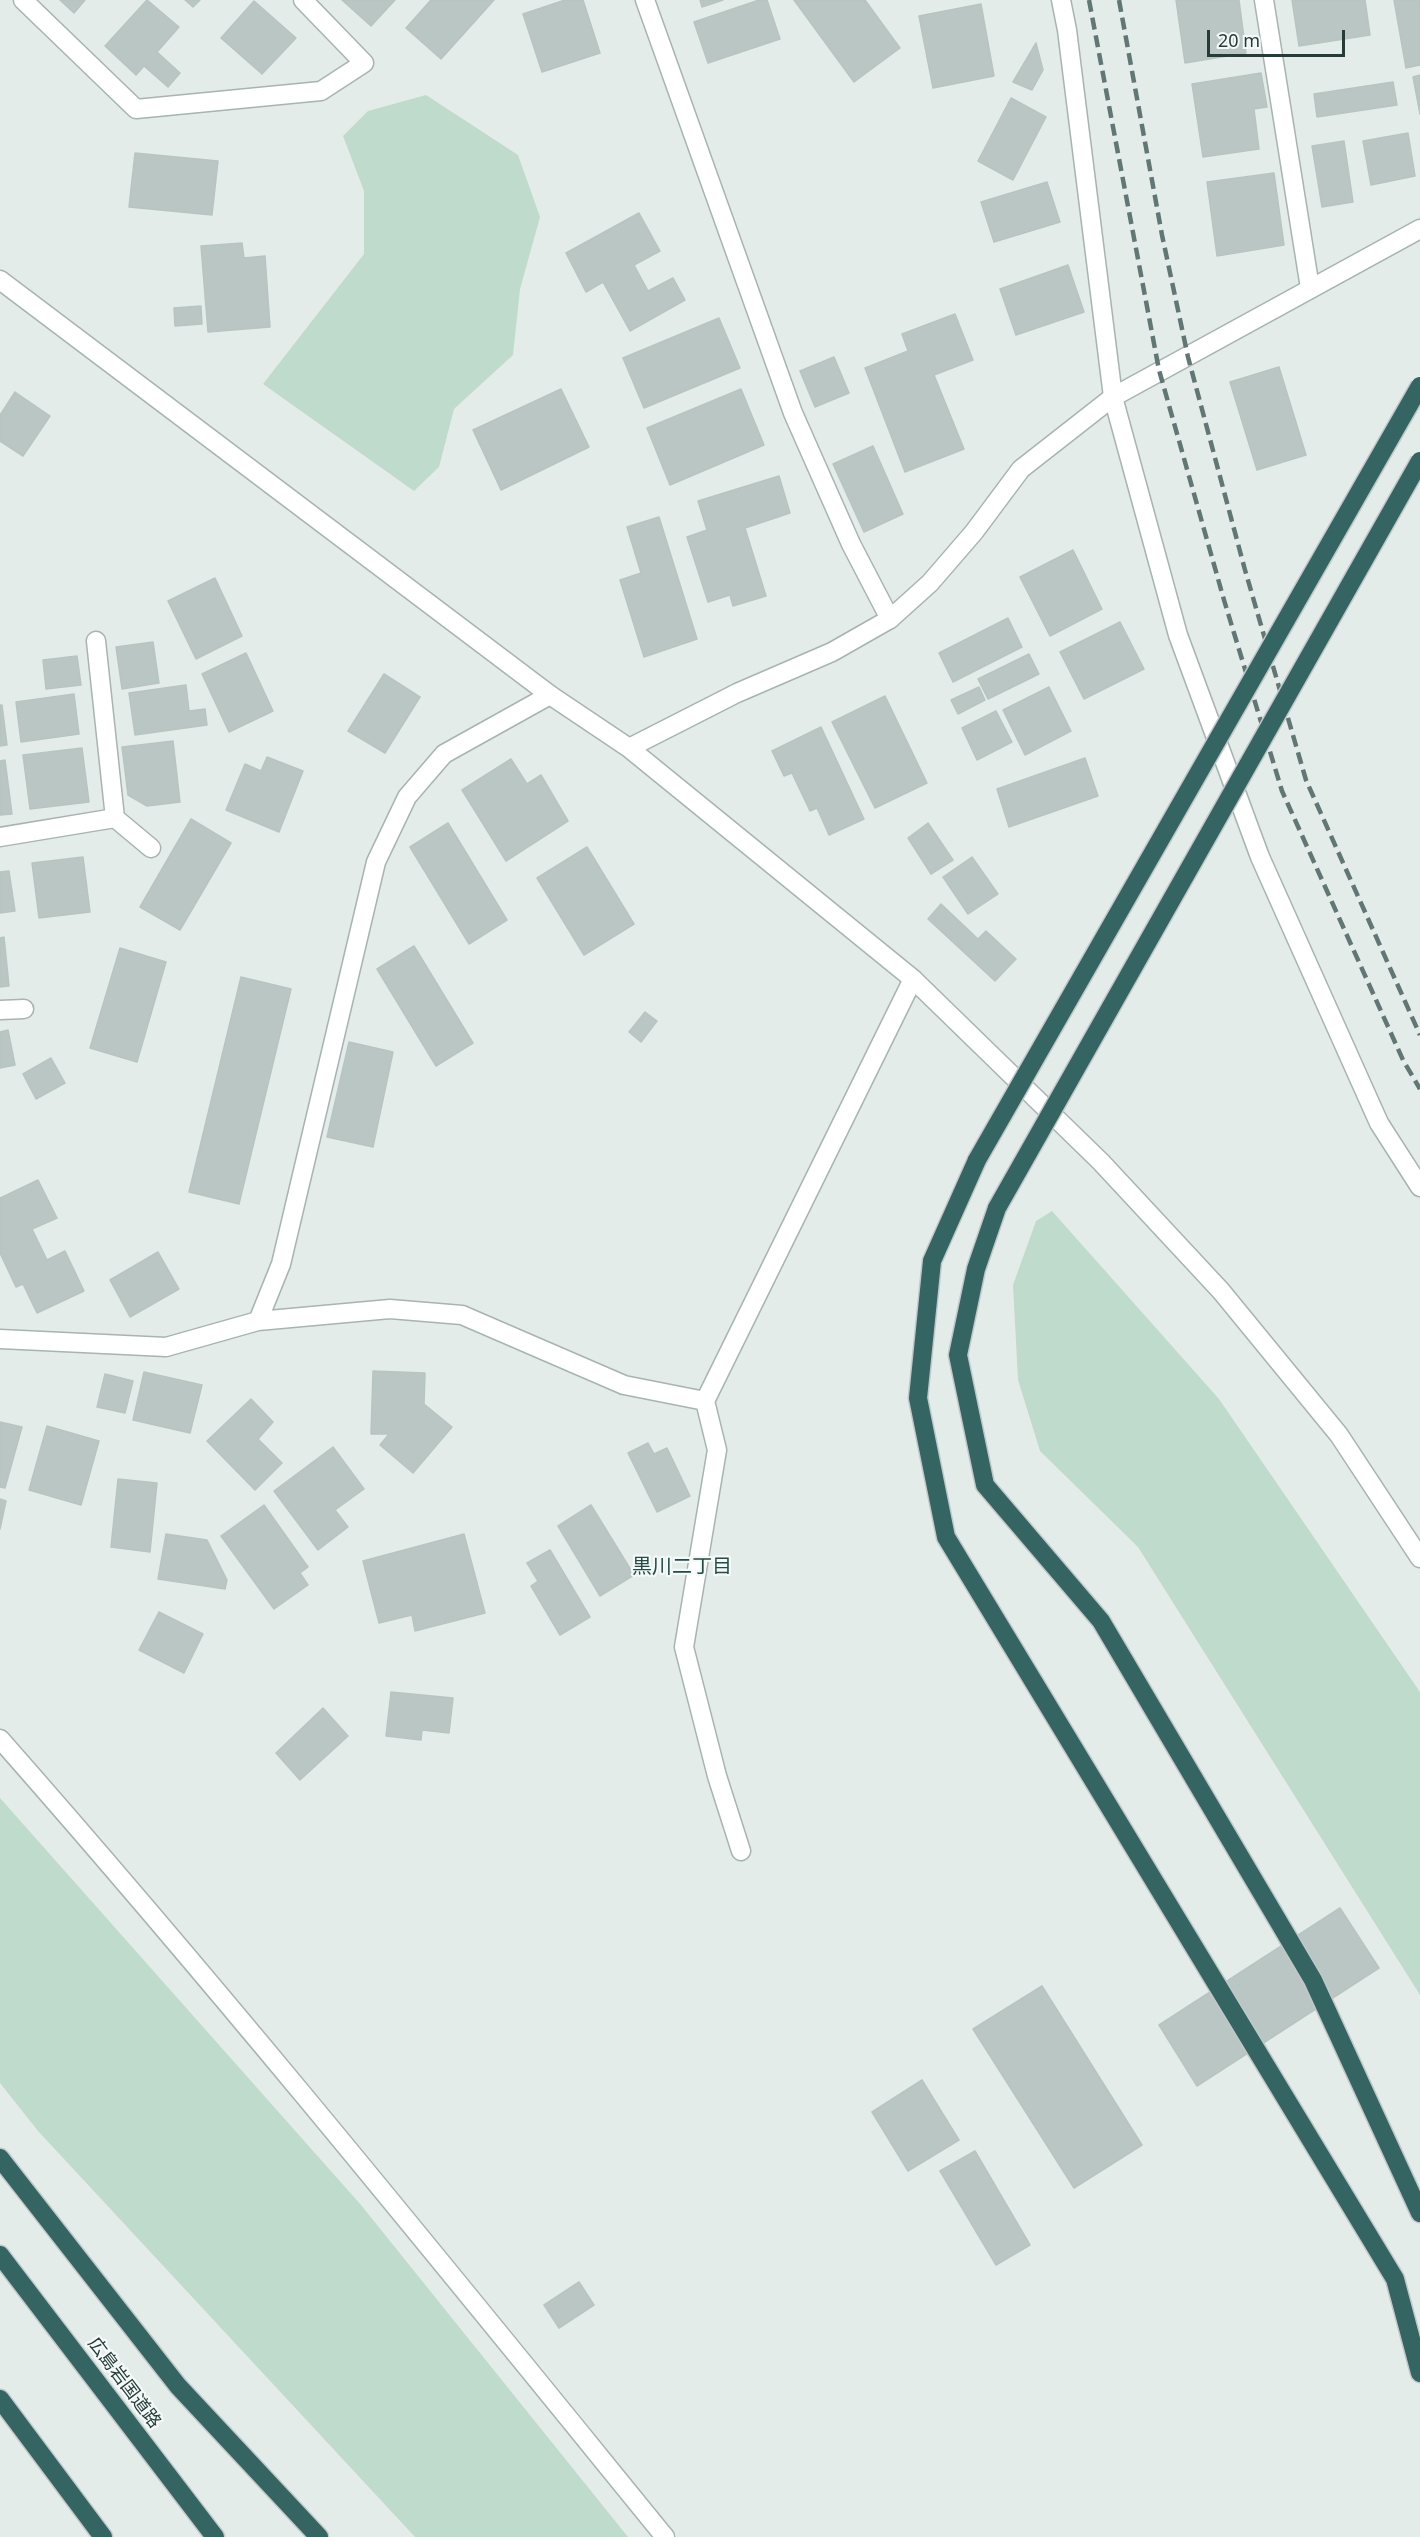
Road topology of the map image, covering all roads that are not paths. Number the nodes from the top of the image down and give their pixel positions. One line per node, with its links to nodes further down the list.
1 (23, 0): 2 (street)
2 (303, 0)
3 (645, 0): 14 (street)
4 (1061, 0): 10 (street)
5 (1264, 0): 8 (street)
6 (1420, 229): 8 (street)
7 (0, 279): 16 (street)
8 (1310, 288): 10 (street)
9 (1420, 386): 34 (highway, bridge)
10 (1113, 397): 14 (street); 24 (street)
11 (1420, 461): 13 (highway, bridge)
12 (1420, 470): 13 (highway, bridge)
13 (1402, 490): 32 (highway, bridge)
14 (890, 619): 17 (street)
15 (96, 641): 18 (street)
16 (550, 694): 17 (street); 25 (street)
17 (629, 748): 21 (street)
18 (115, 818): 19 (street); 20 (street)
19 (0, 837)
20 (151, 848)
21 (913, 979): 27 (street); 28 (street)
22 (24, 1009): 23 (street)
23 (0, 1010)
24 (1420, 1186)
25 (258, 1321): 26 (street); 27 (street)
26 (0, 1339)
27 (705, 1401): 30 (street)
28 (1420, 1558)
29 (0, 1739): 41 (street)
30 (741, 1851)
31 (0, 2158): 40 (highway)
32 (1420, 2213)
33 (0, 2255): 39 (highway, 広島岩国道路)
34 (1395, 2279): 35 (highway); 36 (highway)
35 (1420, 2325)
36 (1420, 2373)
37 (0, 2399): 38 (highway)
38 (103, 2537)
39 (215, 2537)
40 (319, 2537)
41 (665, 2537)

